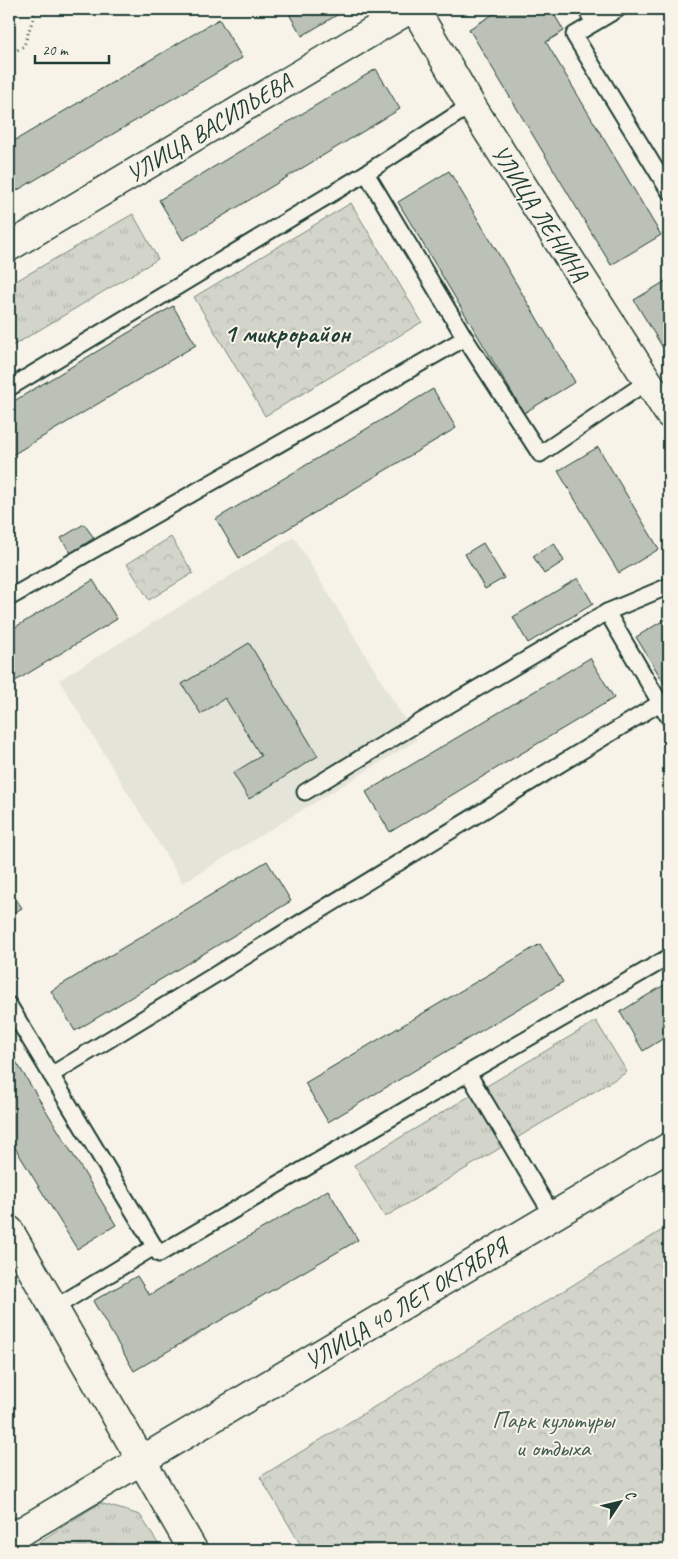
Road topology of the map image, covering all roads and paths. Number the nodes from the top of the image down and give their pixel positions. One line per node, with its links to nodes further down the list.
1 (36, 9): 7 (path)
2 (410, 9): 11 (street, УЛИЦА ВАСИЛЬЕВА)
3 (415, 9): 8 (street, УЛИЦА ЛЕНИНА)
4 (586, 9): 6 (lane)
5 (618, 9): 6 (lane)
6 (594, 23): 10 (lane)
7 (9, 56)
8 (471, 105): 9 (lane); 13 (street, УЛИЦА ЛЕНИНА)
9 (366, 173): 12 (lane); 14 (lane)
10 (669, 191)
11 (9, 248)
12 (465, 338): 13 (lane); 17 (lane)
13 (648, 380): 15 (street, УЛИЦА ЛЕНИНА)
14 (9, 388)
15 (669, 414)
16 (669, 586): 18 (lane)
17 (9, 598)
18 (607, 612): 19 (lane); 21 (lane)
19 (660, 703): 20 (lane); 25 (lane)
20 (669, 718)
21 (305, 792)
22 (669, 957): 24 (lane)
23 (9, 1005): 25 (lane)
24 (468, 1073): 27 (lane); 29 (lane)
25 (51, 1075): 29 (lane)
26 (669, 1147): 27 (street, УЛИЦА 40 ЛЕТ ОКТЯБРЯ)
27 (553, 1216): 31 (street, УЛИЦА 40 ЛЕТ ОКТЯБРЯ)
28 (9, 1230): 30 (street)
29 (154, 1247): 30 (lane)
30 (54, 1308): 31 (street)
31 (142, 1461): 32 (street, УЛИЦА 40 ЛЕТ ОКТЯБРЯ); 33 (street)
32 (9, 1539)
33 (193, 1550)

